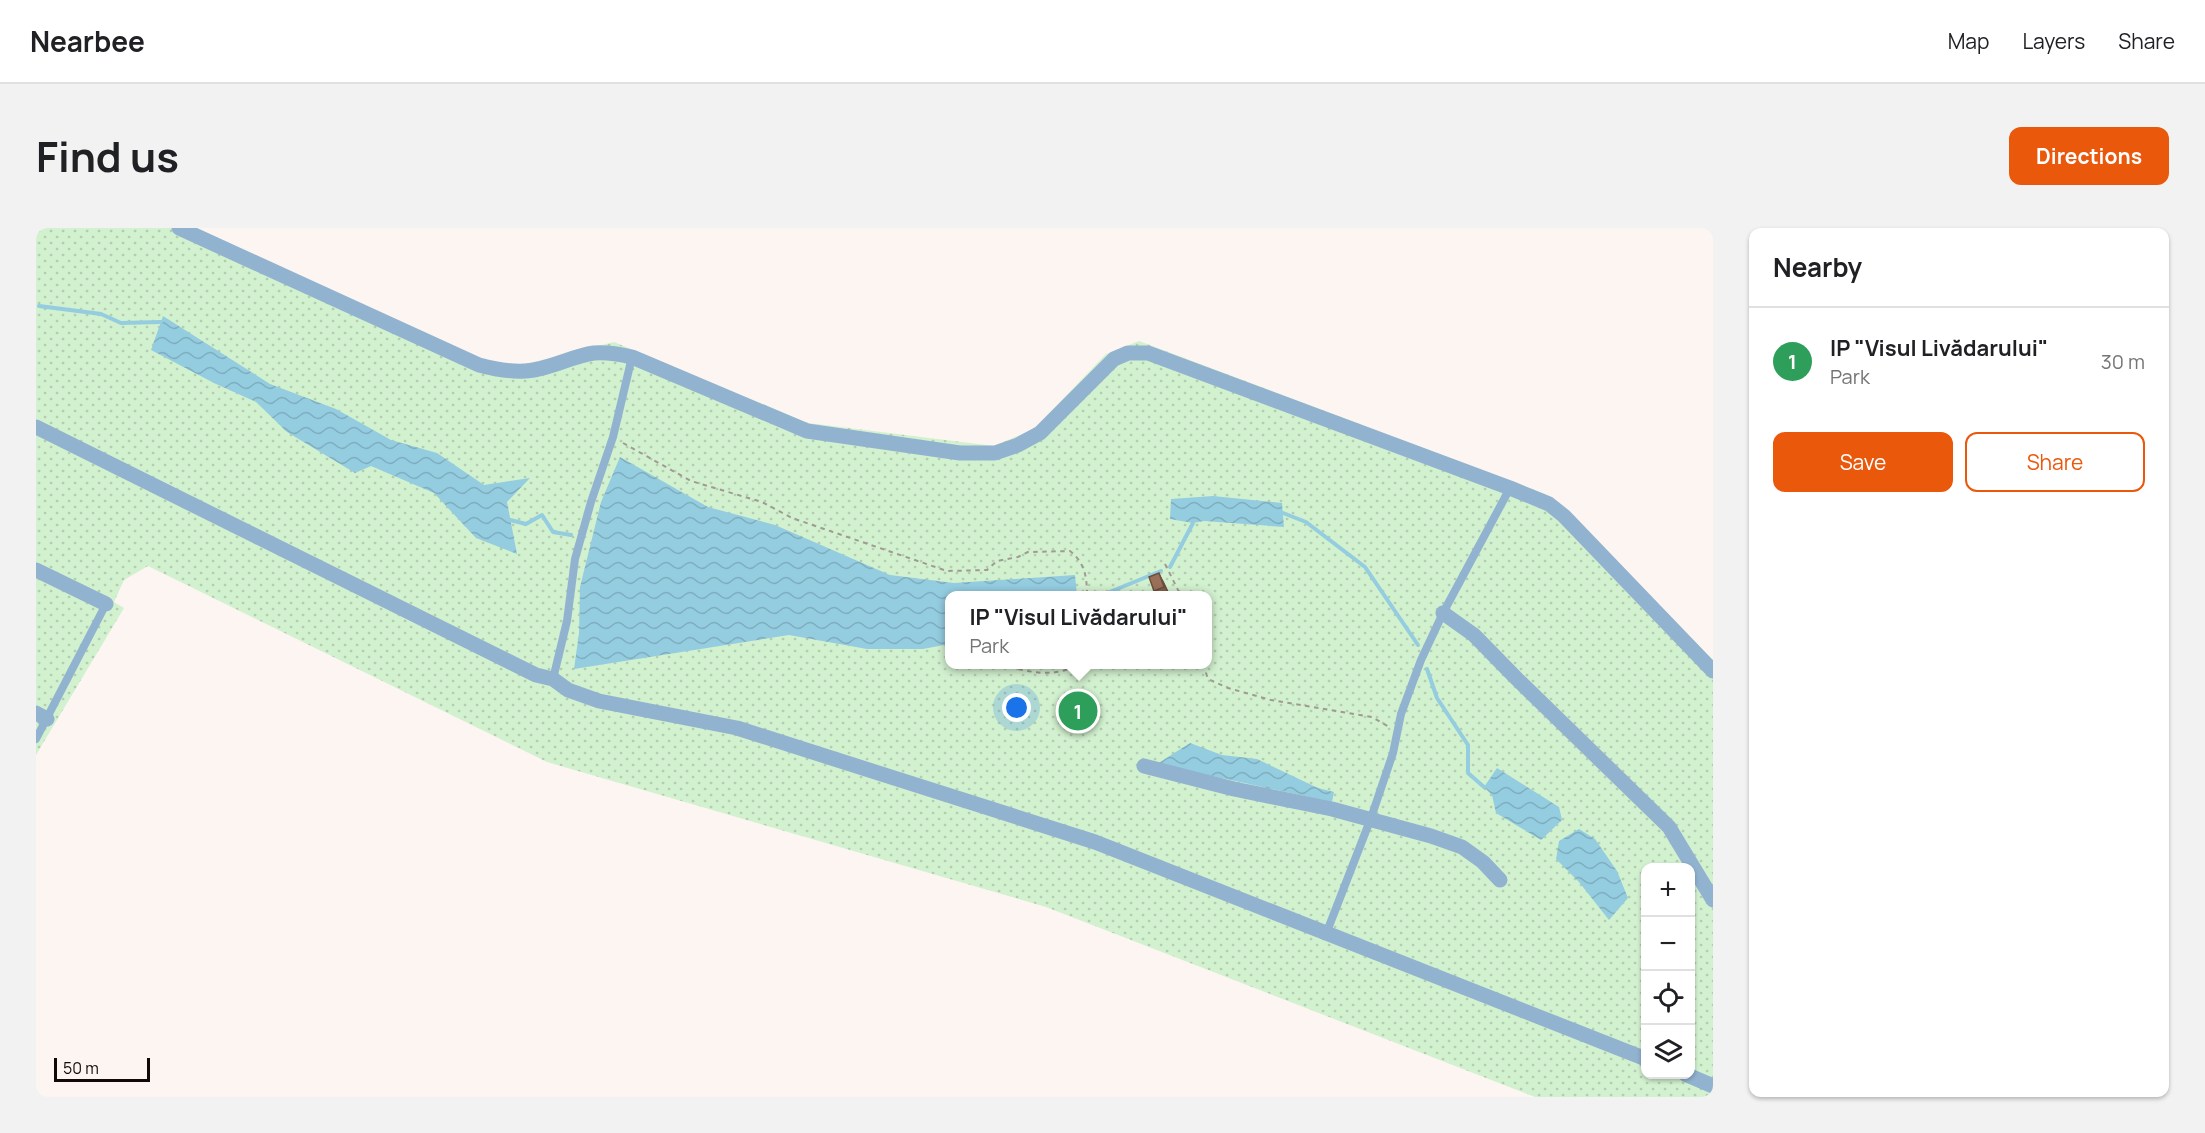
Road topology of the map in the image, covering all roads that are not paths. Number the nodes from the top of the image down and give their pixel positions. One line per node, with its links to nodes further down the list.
1 (179, 228): 2 (street)
2 (632, 357): 4 (street); 9 (lane)
3 (36, 427): 9 (street)
4 (1510, 488): 7 (lane); 8 (street)
5 (36, 570): 6 (street)
6 (106, 604): 10 (lane)
7 (1443, 613): 13 (lane); 15 (street)
8 (1713, 671)
9 (553, 679): 16 (street)
10 (42, 716): 11 (lane)
11 (36, 739)
12 (1144, 766): 13 (street)
13 (1371, 818): 14 (street); 16 (lane)
14 (1500, 880)
15 (1713, 900)
16 (1326, 934): 17 (street)
17 (1641, 1057)
18 (1695, 1078): 19 (street)
19 (1713, 1086)

